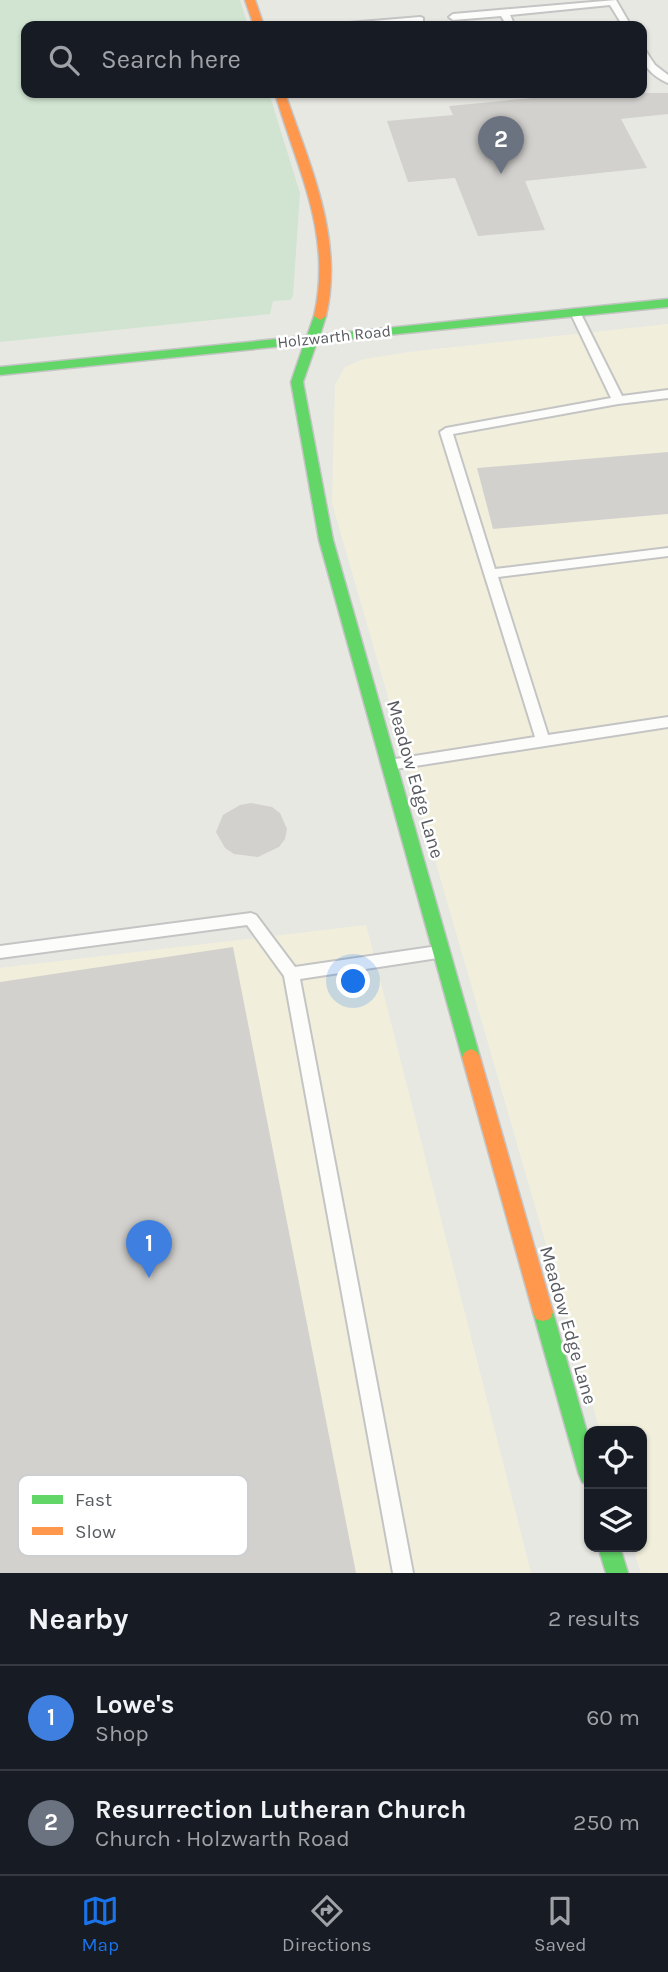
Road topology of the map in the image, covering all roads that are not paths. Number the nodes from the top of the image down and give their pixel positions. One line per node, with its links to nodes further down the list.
1 (250, 0): 6 (street)
2 (612, 1): 3 (lane); 9 (lane)
3 (504, 13): 4 (lane); 8 (lane)
4 (453, 17)
5 (419, 20): 7 (lane)
6 (257, 21)
7 (407, 21)
8 (508, 21)
9 (624, 21)
10 (647, 59): 11 (lane)
11 (656, 72): 12 (lane); 13 (lane)
12 (647, 73)
13 (668, 80)
14 (282, 98): 17 (street, Meadow Edge Lane)
15 (668, 303): 16 (street, Holzwarth Road)
16 (575, 312): 17 (street, Holzwarth Road); 20 (lane)
17 (314, 338): 18 (street, Holzwarth Road); 25 (street, Meadow Edge Lane)
18 (0, 371)
19 (668, 394): 20 (lane)
20 (618, 400): 22 (lane)
21 (668, 552): 22 (lane)
22 (490, 574): 24 (lane)
23 (668, 722): 24 (lane)
24 (543, 740): 25 (lane)
25 (389, 765): 26 (street, Meadow Edge Lane)
26 (443, 951): 28 (lane); 29 (street, Meadow Edge Lane)
27 (0, 952): 28 (lane)
28 (291, 974): 31 (lane)
29 (584, 1457)
30 (611, 1552): 32 (street)
31 (403, 1573)
32 (617, 1573)

